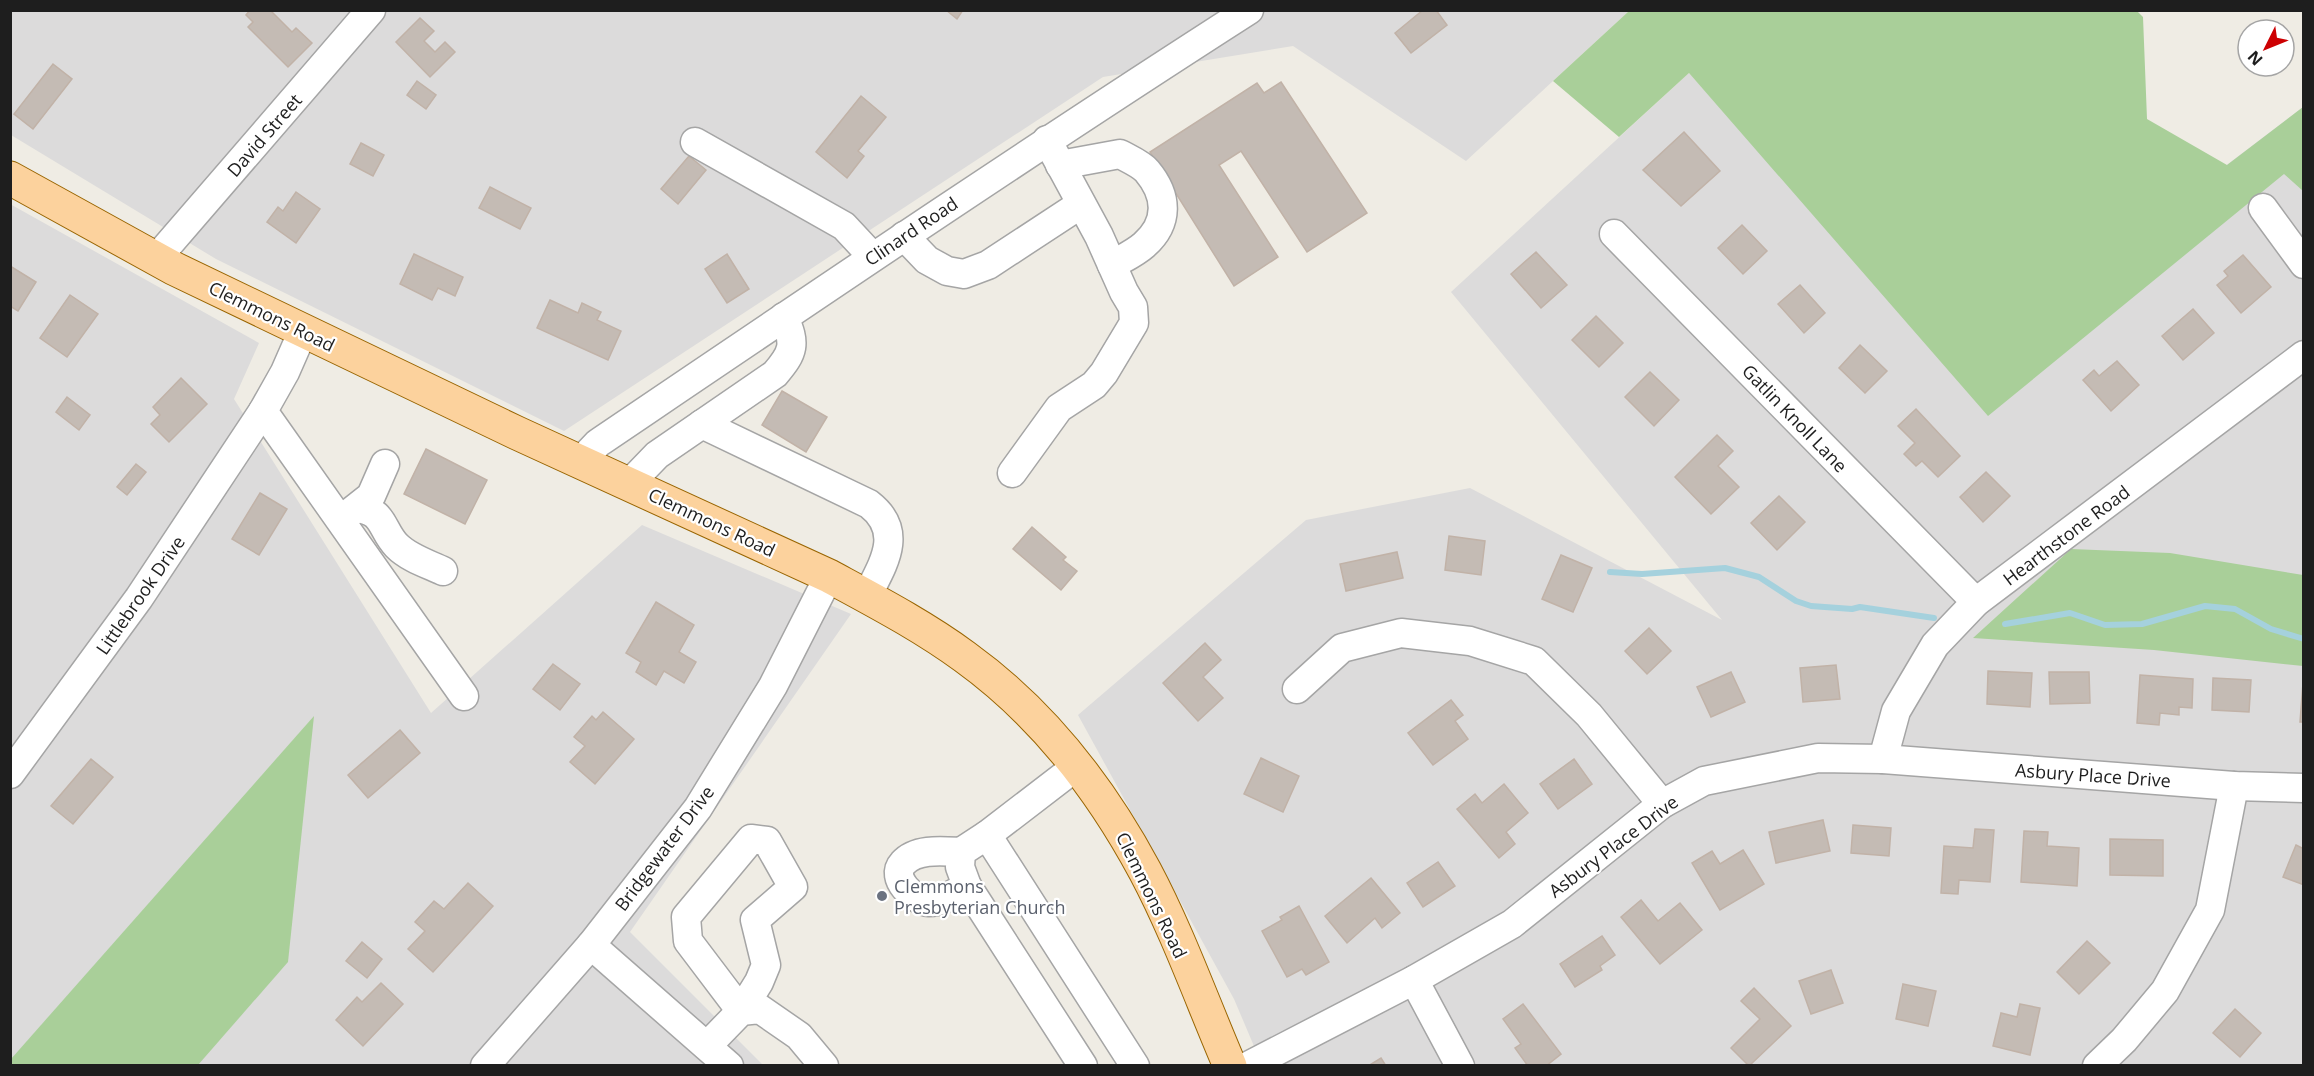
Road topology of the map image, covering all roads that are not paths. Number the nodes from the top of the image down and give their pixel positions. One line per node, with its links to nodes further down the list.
1 (371, 10): 12 (street, David Street)
2 (1249, 10): 3 (street, Clinard Road)
3 (1047, 140): 5 (street); 10 (street, Clinard Road)
4 (695, 142): 11 (street)
5 (1060, 165): 7 (street); 14 (street)
6 (10, 177): 12 (main road, Clemmons Road)
7 (1081, 204): 10 (street); 14 (street)
8 (2263, 208): 13 (street)
9 (1614, 234): 28 (street, Gatlin Knoll Lane)
10 (904, 236): 11 (street, Clinard Road)
11 (873, 256): 15 (street, Clinard Road)
12 (156, 259): 16 (main road, Clemmons Road)
13 (2304, 264)
14 (1112, 265): 22 (street)
15 (784, 317): 19 (street); 20 (street, Clinard Road)
16 (303, 331): 18 (street, Littlebrook Drive); 20 (main road, Clemmons Road)
17 (2304, 355): 28 (street, Hearthstone Road)
18 (263, 411): 24 (street); 33 (street, Littlebrook Drive)
19 (702, 424): 23 (street); 27 (street)
20 (580, 462): 23 (main road, Clemmons Road)
21 (386, 464): 24 (street)
22 (1012, 473)
23 (629, 484): 26 (main road, Clemmons Road)
24 (349, 514): 25 (street); 30 (street)
25 (443, 571)
26 (829, 576): 27 (main road, Clemmons Road); 40 (street, Bridgewater Drive)
27 (867, 596): 32 (main road, Clemmons Road)
28 (1976, 602): 31 (street, Hearthstone Road)
29 (1297, 689): 36 (street)
30 (464, 696)
31 (1883, 759): 34 (street, Asbury Place Drive); 36 (street, Asbury Place Drive)
32 (1077, 766): 37 (street); 49 (main road, Clemmons Road)
33 (10, 774)
34 (2234, 786): 35 (street, Asbury Place Drive); 52 (street)
35 (2304, 788)
36 (1662, 804): 41 (street, Asbury Place Drive)
37 (987, 835): 38 (street); 48 (street)
38 (961, 852): 39 (street); 39 (street)
39 (967, 886): 47 (street)
40 (591, 945): 43 (street); 44 (street, Bridgewater Drive)
41 (1414, 980): 50 (street, Asbury Place Drive); 51 (street)
42 (741, 1011): 42 (street); 43 (street); 46 (street)
43 (706, 1046): 45 (street)
44 (485, 1065)
45 (729, 1065)
46 (824, 1065)
47 (1083, 1065)
48 (1135, 1065)
49 (1230, 1065)
50 (1248, 1065)
51 (1460, 1065)
52 (2097, 1065)

